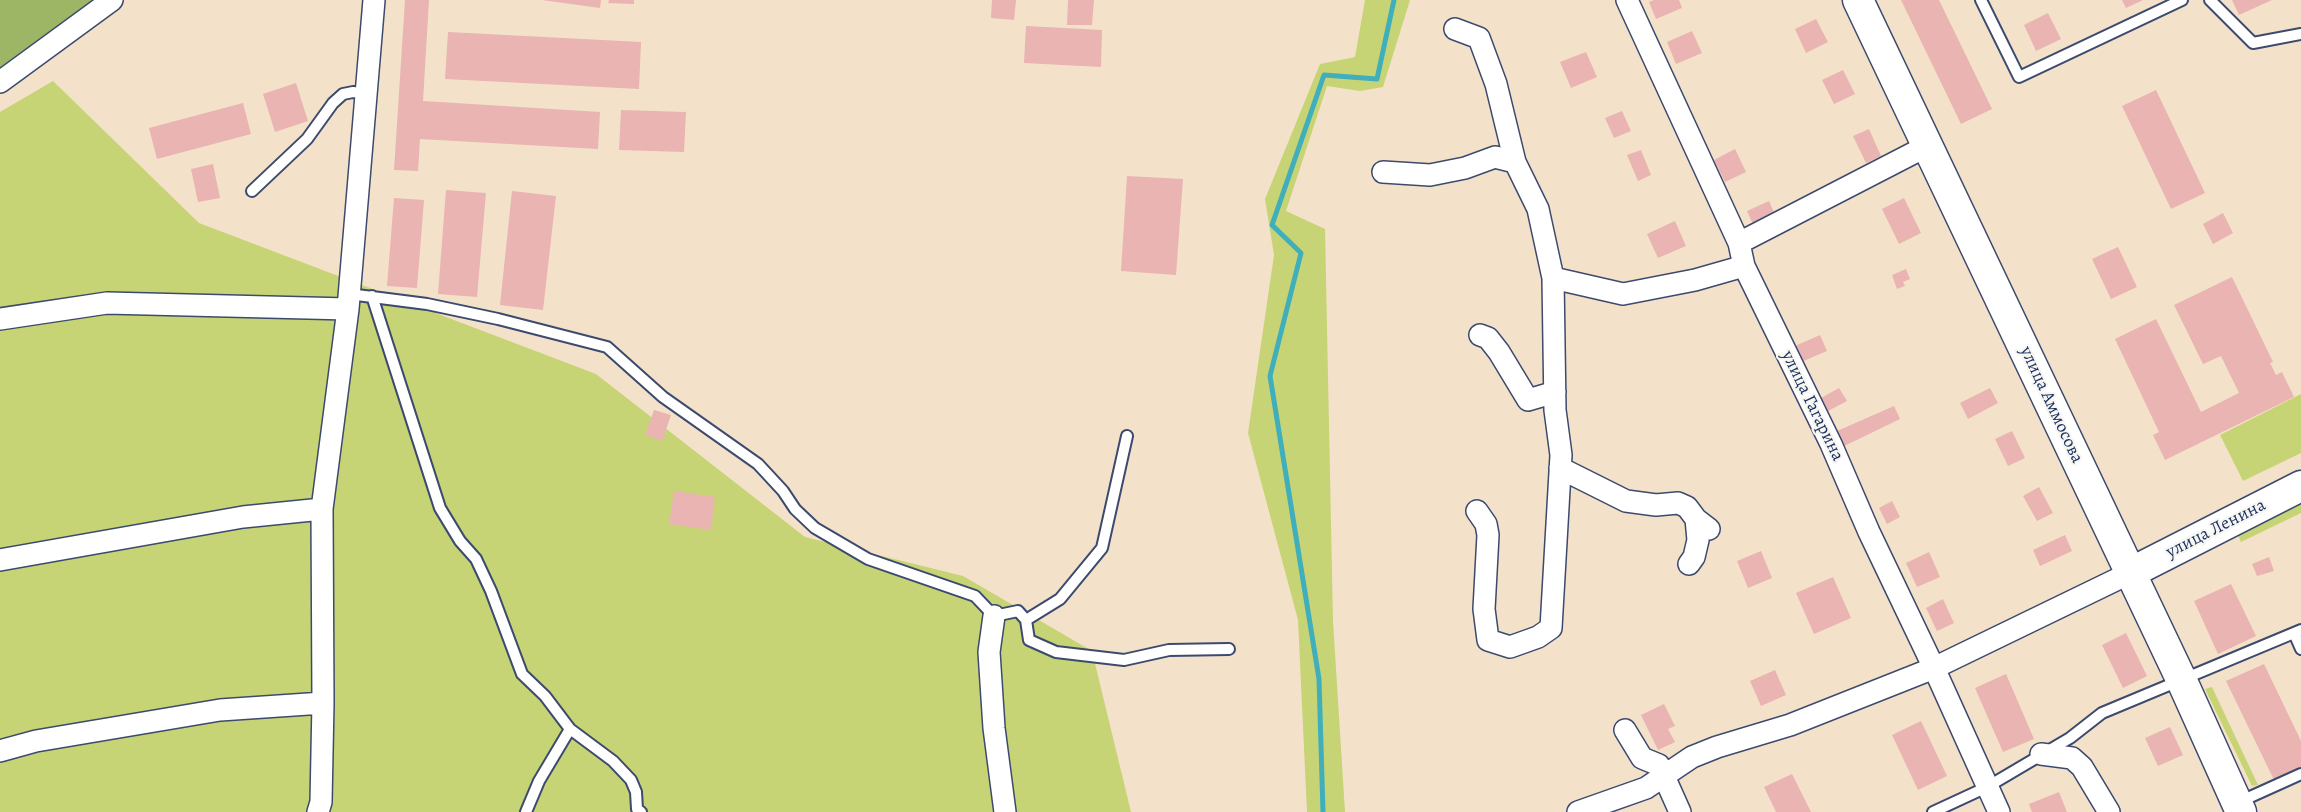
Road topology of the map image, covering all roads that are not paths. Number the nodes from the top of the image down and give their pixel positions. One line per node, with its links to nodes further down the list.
1 (112, 0): 10 (street)
2 (374, 0): 11 (street)
3 (1627, 0): 16 (street, улица Гагарина)
4 (1858, 0): 12 (main road, улица Аммосова)
5 (1981, 0): 6 (lane)
6 (2182, 0)
7 (2210, 0): 9 (lane)
8 (1455, 29): 13 (street)
9 (2301, 34)
10 (0, 82)
11 (366, 94): 15 (lane); 20 (street)
12 (1927, 146): 16 (street); 31 (main road, улица Аммосова)
13 (1515, 162): 14 (street); 18 (street)
14 (1383, 172)
15 (252, 191)
16 (1739, 243): 17 (street, улица Гагарина)
17 (1744, 266): 18 (street); 37 (street, улица Гагарина)
18 (1553, 278): 23 (street)
19 (372, 296): 20 (lane); 32 (lane); 40 (lane)
20 (349, 301): 21 (street); 27 (street)
21 (0, 319)
22 (1480, 335): 23 (street)
23 (1555, 392): 25 (street)
24 (1127, 436): 33 (lane)
25 (1560, 468): 28 (street); 30 (street)
26 (2301, 486): 31 (main road, улица Ленина)
27 (322, 509): 29 (street); 39 (street)
28 (1477, 511)
29 (0, 560)
30 (1689, 564)
31 (2130, 573): 37 (street); 38 (main road, улица Аммосова)
32 (994, 616): 33 (lane); 51 (street)
33 (1026, 620): 35 (lane)
34 (2297, 632): 36 (lane); 38 (lane)
35 (1229, 649)
36 (2301, 649)
37 (1934, 668): 45 (street); 46 (street, улица Гагарина)
38 (2182, 681): 43 (lane); 47 (main road, улица Аммосова)
39 (322, 703): 42 (street); 49 (street)
40 (570, 729): 48 (lane); 50 (lane)
41 (1625, 730): 45 (street)
42 (0, 751)
43 (2041, 754): 46 (lane); 56 (street)
44 (2301, 774): 47 (lane)
45 (1665, 775): 52 (street); 53 (street)
46 (1987, 787): 54 (lane); 55 (street, улица Гагарина)
47 (2238, 808)
48 (636, 811)
49 (318, 812)
50 (526, 812)
51 (1005, 812)
52 (1578, 812)
53 (1680, 812)
54 (1933, 812)
55 (1999, 812)
56 (2109, 812)

